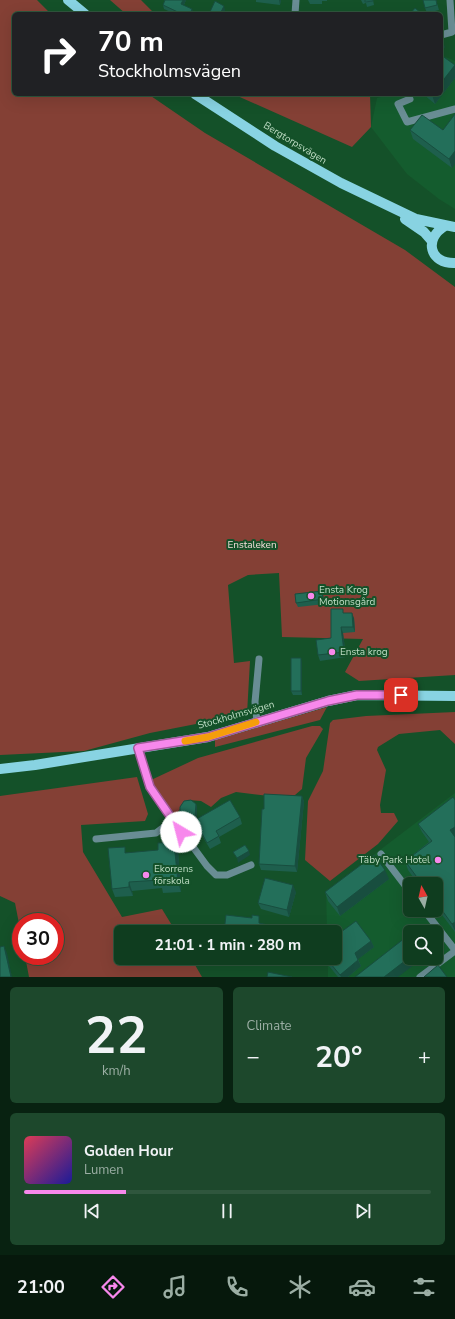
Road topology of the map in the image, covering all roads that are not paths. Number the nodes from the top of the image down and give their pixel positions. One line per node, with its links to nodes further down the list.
1 (68, 0): 4 (main road)
2 (296, 0): 5 (street)
3 (450, 0): 6 (street)
4 (83, 12)
5 (295, 12)
6 (443, 34)
7 (198, 96): 10 (main road, Bergtorpsvägen)
8 (410, 99): 9 (street)
9 (455, 108)
10 (387, 207): 11 (main road, Bergtorpsvägen); 12 (main road, Bergtorpsvägen)
11 (451, 226): 12 (main road, Bergtorpsvägen)
12 (431, 240): 13 (main road, Bergtorpsvägen)
13 (455, 263)
14 (258, 659): 16 (street)
15 (455, 696): 16 (main road, Stockholmsvägen)
16 (257, 722): 17 (main road, Stockholmsvägen)
17 (138, 748): 18 (main road, Stockholmsvägen); 19 (street)
18 (0, 769)
19 (172, 820): 20 (street); 22 (street)
20 (96, 839)
21 (381, 854): 23 (street)
22 (251, 865)
23 (403, 883)
24 (429, 917): 25 (street)
25 (455, 950): 26 (street)
26 (420, 977)

